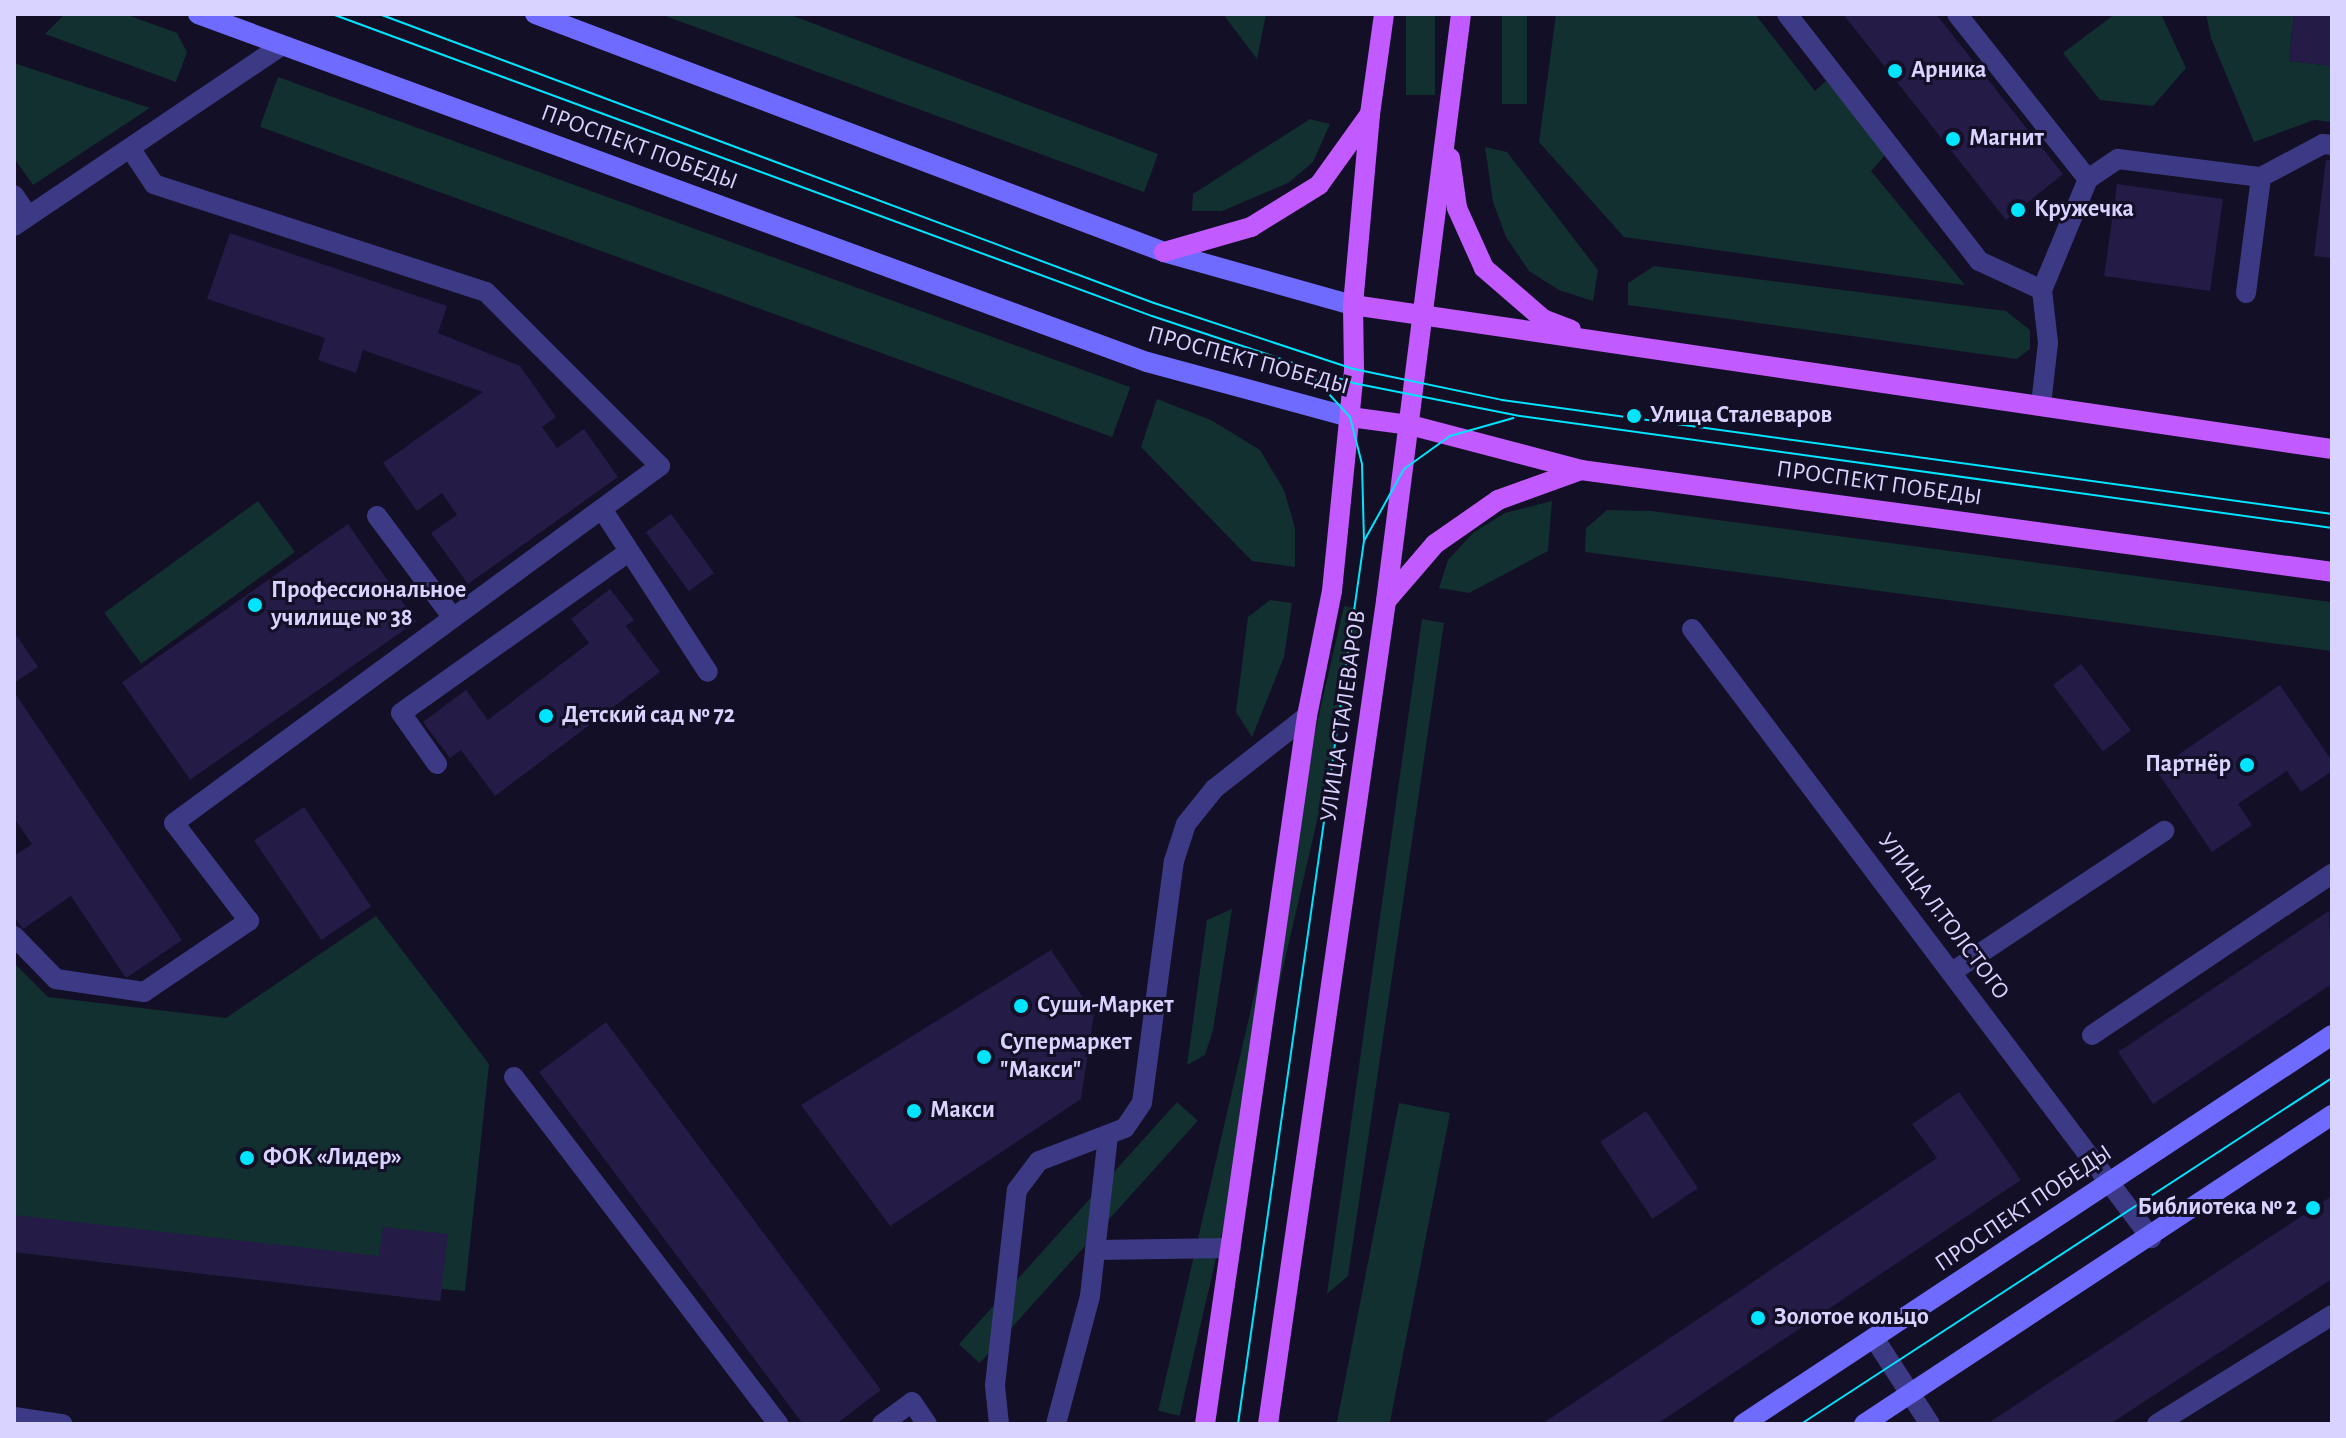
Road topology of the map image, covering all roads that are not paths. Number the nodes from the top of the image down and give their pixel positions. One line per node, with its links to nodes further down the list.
1 (198, 14): 7 (main road, ПРОСПЕКТ ПОБЕДЫ)
2 (535, 14): 16 (main road)
3 (1384, 14): 8 (main road, УЛИЦА СТАЛЕВАРОВ)
4 (1461, 14): 9 (main road, УЛИЦА СТАЛЕВАРОВ)
5 (1787, 14): 17 (street)
6 (1957, 14): 13 (street)
7 (282, 45): 11 (street); 23 (main road, ПРОСПЕКТ ПОБЕДЫ)
8 (1370, 114): 16 (main road); 19 (main road, УЛИЦА СТАЛЕВАРОВ)
9 (1446, 126): 20 (main road, УЛИЦА СТАЛЕВАРОВ); 21 (main road)
10 (2332, 145): 12 (street)
11 (130, 148): 15 (street); 27 (street)
12 (2261, 177): 13 (street); 18 (street)
13 (2088, 179): 17 (street)
14 (14, 195): 15 (street)
15 (21, 221)
16 (1164, 252): 19 (main road)
17 (2042, 290): 22 (street)
18 (2246, 293)
19 (1353, 305): 20 (main road); 23 (main road, УЛИЦА СТАЛЕВАРОВ)
20 (1425, 319): 21 (main road); 24 (main road, УЛИЦА СТАЛЕВАРОВ)
21 (1600, 342): 22 (main road)
22 (2041, 404): 25 (main road)
23 (1350, 417): 24 (main road, ПРОСПЕКТ ПОБЕДЫ); 35 (main road, УЛИЦА СТАЛЕВАРОВ)
24 (1410, 425): 26 (main road, ПРОСПЕКТ ПОБЕДЫ); 31 (main road, УЛИЦА СТАЛЕВАРОВ)
25 (2332, 449)
26 (1581, 470): 30 (main road, ПРОСПЕКТ ПОБЕДЫ); 31 (main road)
27 (602, 509): 29 (street); 32 (street)
28 (377, 516): 32 (street)
29 (628, 552): 34 (street); 36 (street)
30 (2332, 572)
31 (1386, 601): 61 (main road, УЛИЦА СТАЛЕВАРОВ)
32 (453, 618): 39 (street)
33 (1692, 629): 40 (street, УЛИЦА Л.ТОЛСТОГО)
34 (708, 672)
35 (1307, 716): 45 (street); 48 (main road, УЛИЦА СТАЛЕВАРОВ)
36 (437, 764)
37 (2164, 831): 40 (street)
38 (2332, 874): 41 (street)
39 (14, 936)
40 (1952, 972): 46 (street, УЛИЦА Л.ТОЛСТОГО)
41 (2092, 1035)
42 (2332, 1035): 46 (main road, ПРОСПЕКТ ПОБЕДЫ)
43 (514, 1077): 55 (street)
44 (2332, 1115): 47 (main road)
45 (1108, 1136): 49 (street); 58 (street)
46 (2112, 1181): 47 (street, УЛИЦА Л.ТОЛСТОГО); 51 (main road, ПРОСПЕКТ ПОБЕДЫ)
47 (2151, 1238): 52 (main road)
48 (1231, 1248): 49 (street); 60 (main road, УЛИЦА СТАЛЕВАРОВ)
49 (1095, 1250): 59 (street)
50 (2332, 1315): 65 (street)
51 (1876, 1341): 52 (street); 62 (main road, ПРОСПЕКТ ПОБЕДЫ)
52 (1911, 1394): 63 (main road); 64 (street)
53 (14, 1417): 54 (street)
54 (62, 1424)
55 (778, 1424)
56 (882, 1424): 57 (street)
57 (927, 1424)
58 (999, 1424)
59 (1056, 1424)
60 (1205, 1424)
61 (1268, 1424)
62 (1743, 1424)
63 (1864, 1424)
64 (1930, 1424)
65 (2157, 1424)

